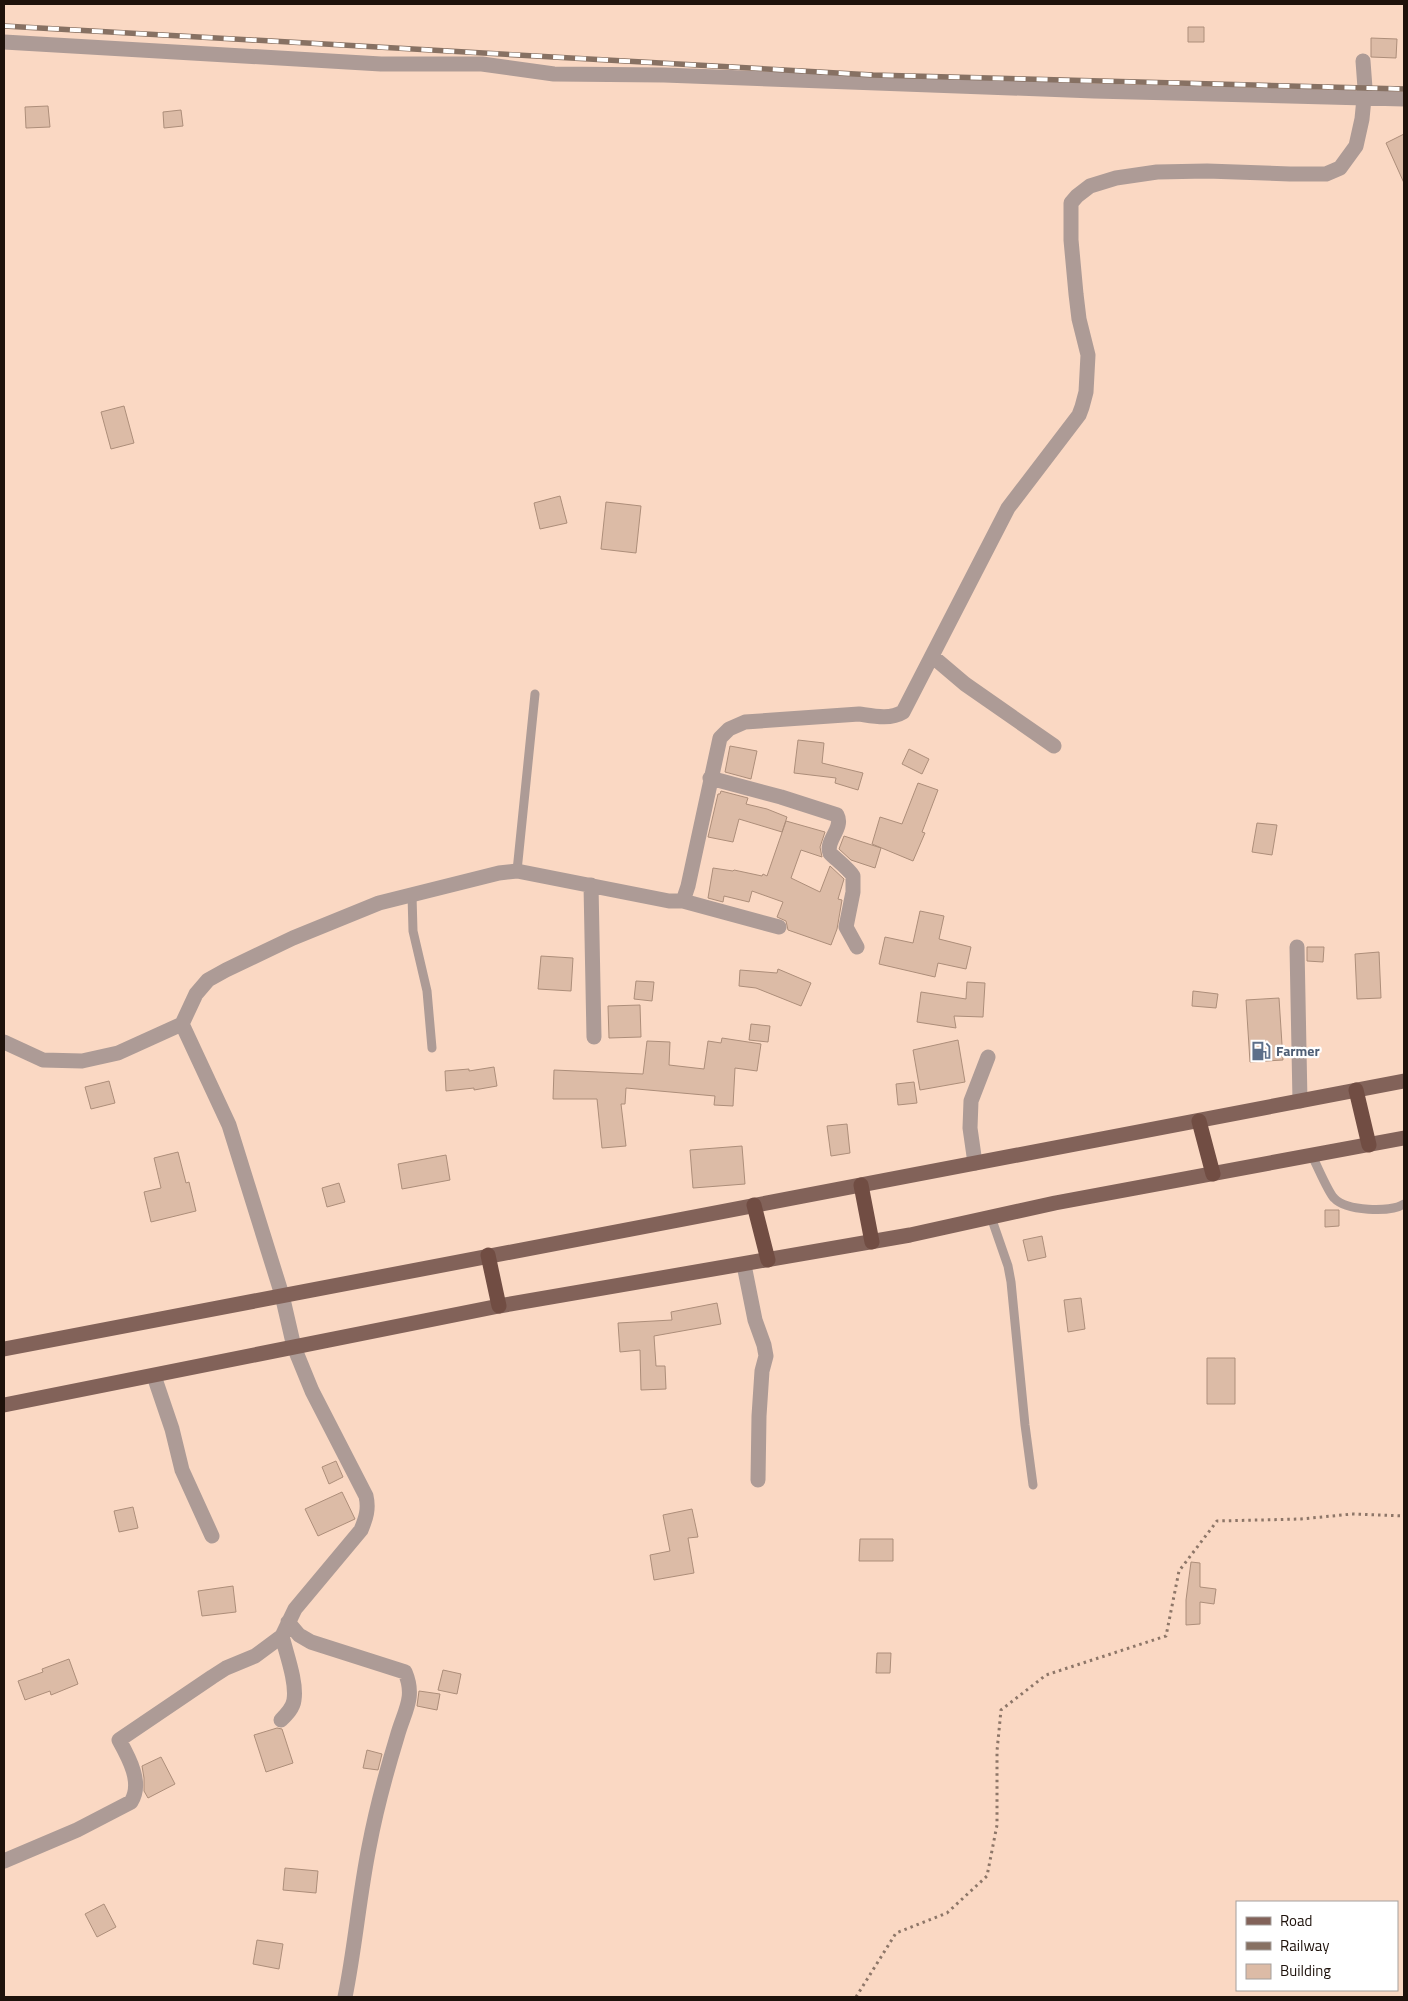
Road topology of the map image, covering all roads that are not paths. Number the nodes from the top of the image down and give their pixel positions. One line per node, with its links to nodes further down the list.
1 (4, 42): 3 (street)
2 (1364, 61): 3 (street)
3 (1364, 98): 4 (street); 5 (street)
4 (1404, 100)
5 (932, 656): 7 (street); 8 (street)
6 (535, 694): 9 (lane)
7 (1054, 746)
8 (710, 778): 12 (street); 14 (street)
9 (517, 871): 10 (street); 11 (street)
10 (591, 886): 12 (street); 17 (street)
11 (412, 895): 16 (street); 19 (lane)
12 (683, 901): 13 (street)
13 (778, 927)
14 (857, 947)
15 (1297, 947): 23 (street)
16 (182, 1024): 18 (street); 38 (street)
17 (594, 1037)
18 (4, 1042)
19 (432, 1048)
20 (988, 1057): 28 (street)
21 (1404, 1081): 22 (main road)
22 (1356, 1090): 23 (main road); 26 (highway)
23 (1300, 1101): 24 (main road)
24 (1199, 1121): 28 (main road); 29 (highway)
25 (1404, 1140): 26 (main road)
26 (1369, 1145): 27 (main road)
27 (1312, 1156): 29 (main road); 31 (lane)
28 (976, 1163): 30 (main road)
29 (1213, 1174): 33 (main road)
30 (862, 1185): 32 (main road); 34 (highway)
31 (1404, 1204)
32 (754, 1205): 35 (main road); 36 (highway)
33 (991, 1217): 34 (main road); 45 (lane)
34 (872, 1242): 36 (main road)
35 (488, 1255): 38 (main road); 39 (highway)
36 (768, 1260): 37 (main road)
37 (744, 1265): 39 (main road); 44 (street)
38 (282, 1295): 40 (street); 41 (main road)
39 (499, 1306): 40 (main road)
40 (294, 1347): 42 (main road); 47 (street)
41 (4, 1349)
42 (154, 1376): 43 (main road); 46 (street)
43 (4, 1405)
44 (758, 1480)
45 (1033, 1485)
46 (212, 1536)
47 (288, 1622): 48 (street); 51 (street)
48 (282, 1636): 49 (street); 50 (street)
49 (281, 1720)
50 (4, 1861)
51 (344, 1997)

